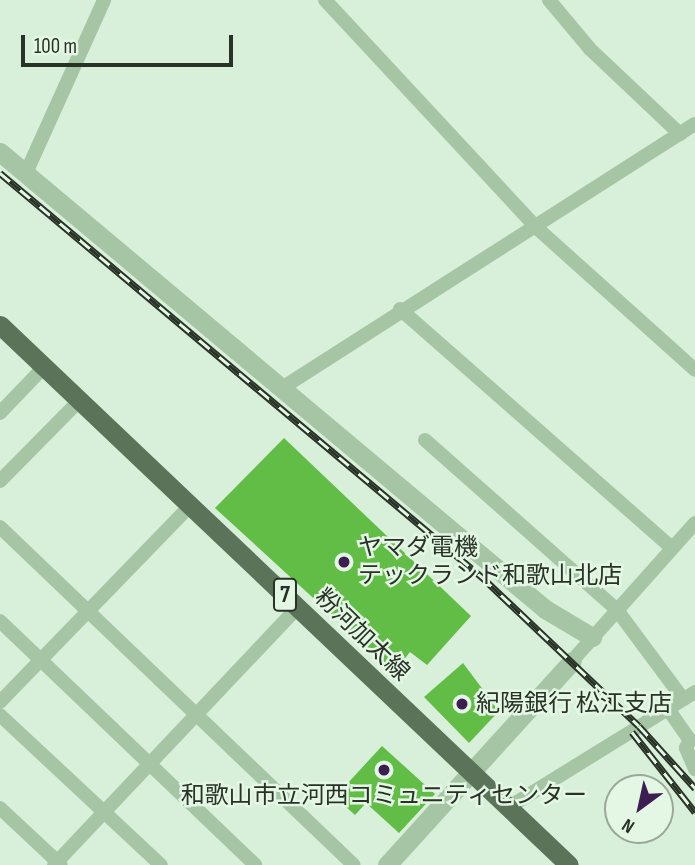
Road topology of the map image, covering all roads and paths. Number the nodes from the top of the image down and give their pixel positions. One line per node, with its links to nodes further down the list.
1 (104, 0): 7 (street)
2 (325, 0): 8 (street)
3 (549, 0): 5 (street)
4 (695, 124): 5 (street)
5 (680, 134): 8 (street)
6 (0, 152): 7 (street)
7 (26, 173): 13 (street)
8 (538, 229): 9 (street); 12 (street)
9 (400, 309): 13 (street); 21 (street)
10 (3, 335): 11 (main road, 粉河加太線 / 7)
11 (44, 367): 14 (main road, 粉河加太線 / 7); 15 (street)
12 (695, 370)
13 (282, 388): 26 (street)
14 (80, 400): 17 (street); 18 (main road, 粉河加太線 / 7)
15 (0, 413)
16 (425, 440): 23 (street)
17 (0, 481)
18 (191, 505): 22 (main road, 粉河加太線 / 7); 24 (street)
19 (695, 523): 21 (street)
20 (0, 527): 24 (street)
21 (672, 548): 23 (street)
22 (298, 607): 32 (street); 36 (main road, 粉河加太線 / 7)
23 (617, 610): 26 (street); 29 (street)
24 (88, 611): 27 (street); 32 (street)
25 (0, 621): 27 (street)
26 (592, 637): 28 (street)
27 (40, 660): 30 (street); 34 (street)
28 (572, 661): 36 (street)
29 (689, 695): 31 (street)
30 (0, 702)
31 (668, 709): 35 (street); 37 (street)
32 (195, 712): 34 (street); 43 (street)
33 (0, 715): 39 (street)
34 (149, 763): 39 (street); 42 (street)
35 (695, 769)
36 (472, 773): 37 (main road, 粉河加太線 / 7); 44 (street)
37 (509, 807): 45 (main road, 粉河加太線 / 7)
38 (0, 808): 40 (street)
39 (104, 811): 40 (street); 41 (street)
40 (57, 864)
41 (161, 865)
42 (255, 865)
43 (354, 865)
44 (387, 865)
45 (569, 865)

